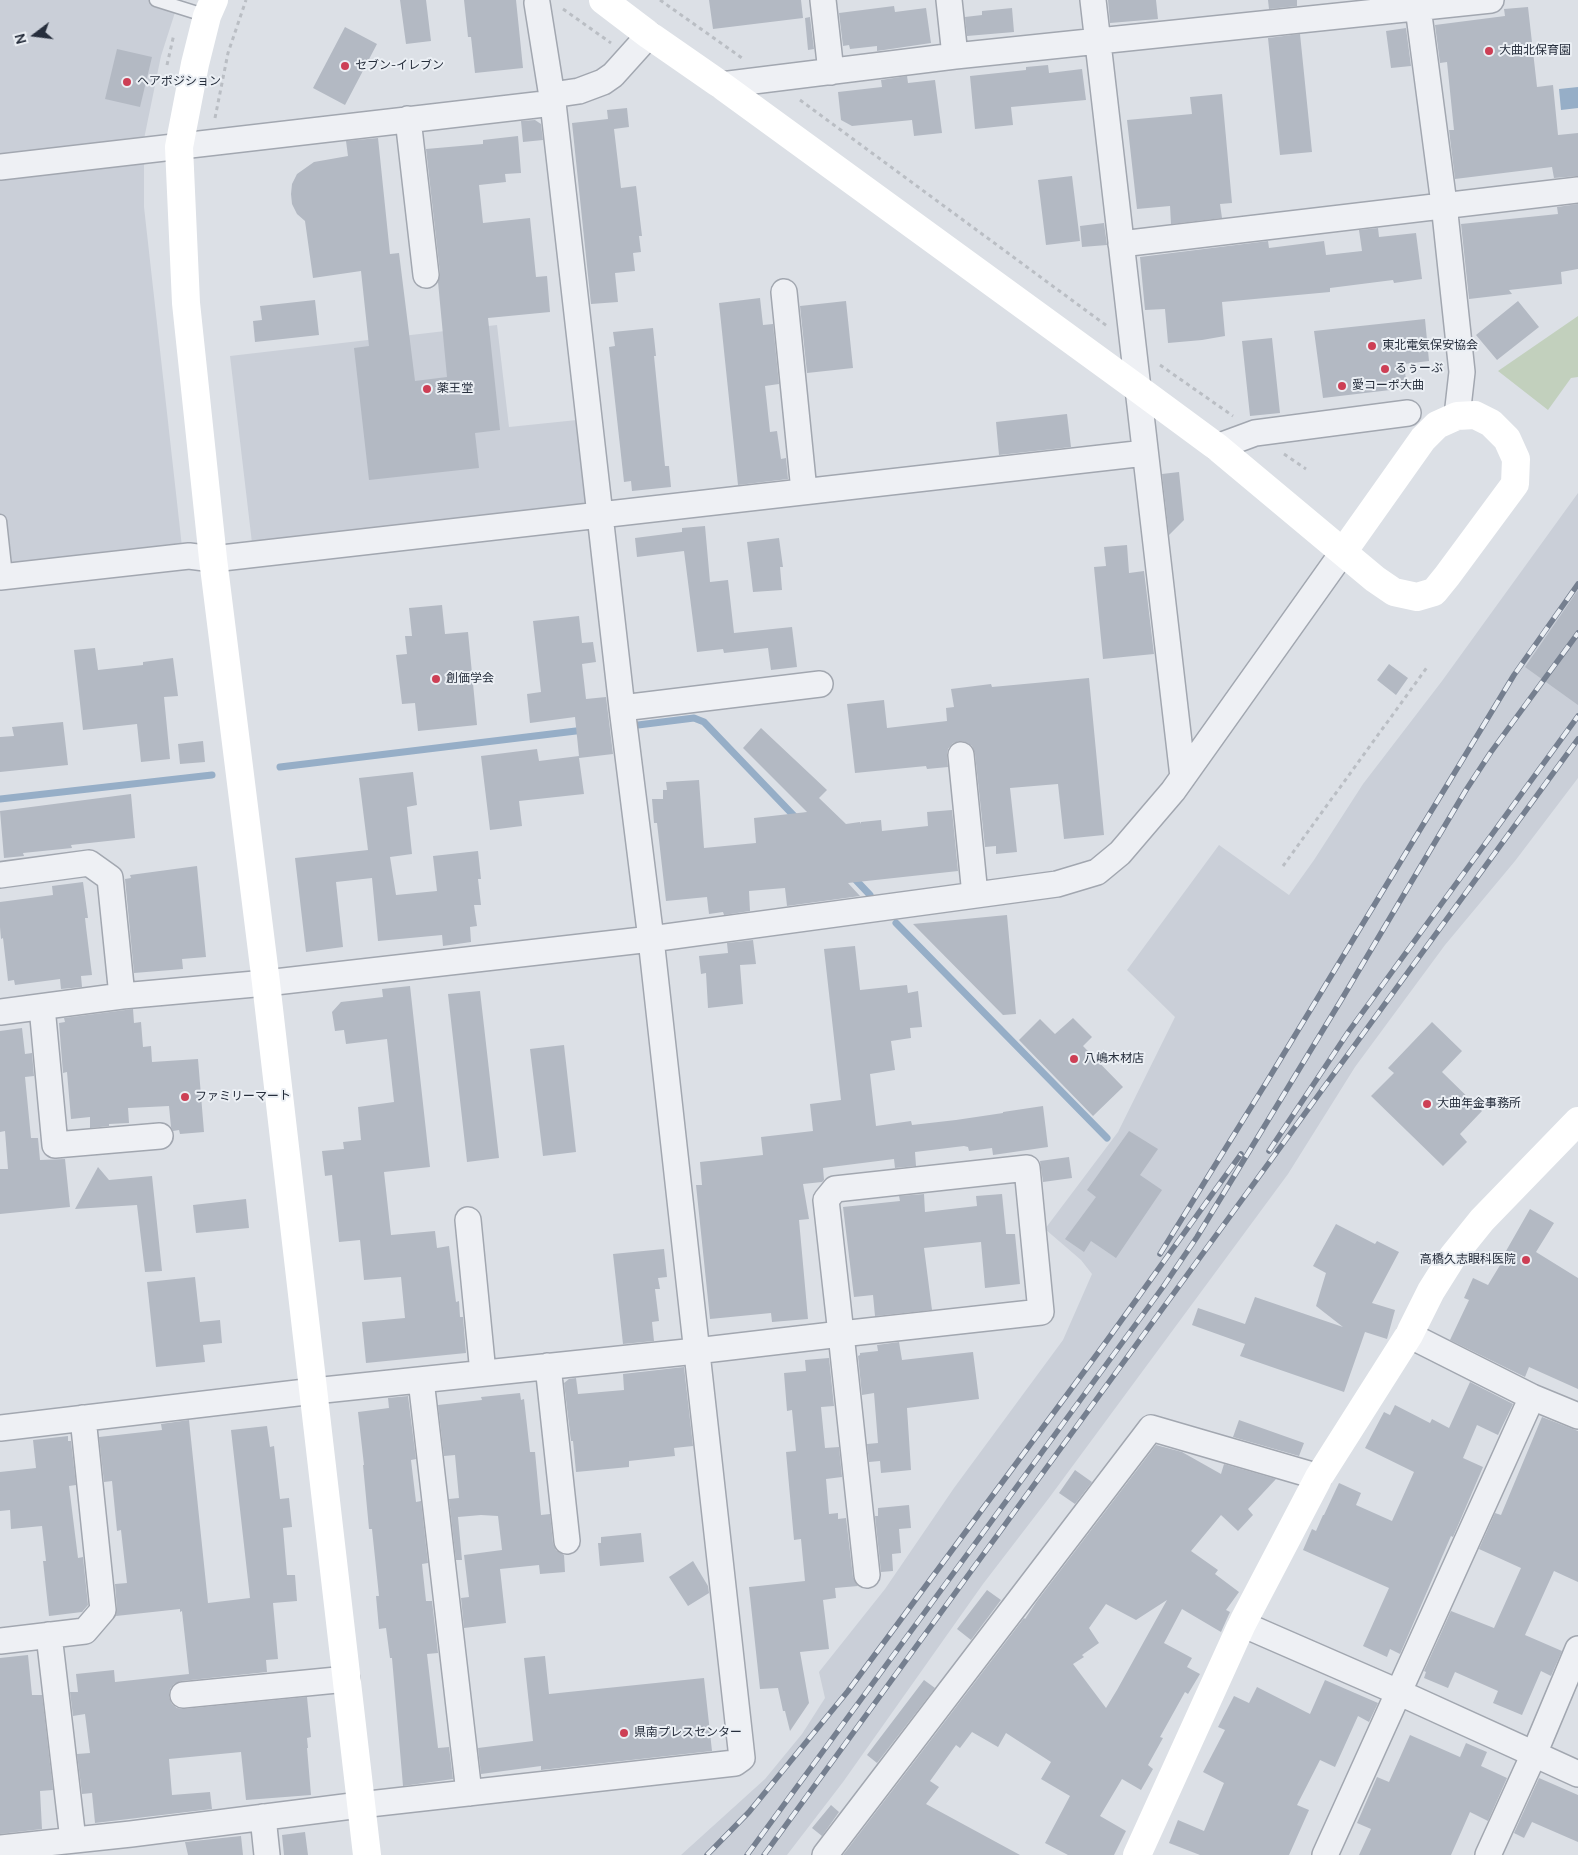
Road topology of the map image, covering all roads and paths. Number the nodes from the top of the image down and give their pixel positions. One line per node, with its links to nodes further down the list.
1 (156, 0): 11 (lane)
2 (246, 0): 21 (path)
3 (603, 0): 12 (street)
4 (660, 0): 17 (path)
5 (823, 0): 16 (street)
6 (949, 0): 14 (street)
7 (1093, 0): 13 (street)
8 (1491, 0): 10 (street)
9 (548, 4): 15 (path); 19 (street)
10 (1418, 4): 13 (street); 25 (street)
11 (210, 8): 22 (street)
12 (649, 36): 15 (street); 18 (street)
13 (1098, 42): 14 (street); 26 (street)
14 (955, 56): 16 (street)
15 (630, 57): 19 (street)
16 (831, 72): 17 (street)
17 (772, 79): 18 (street); 29 (path)
18 (721, 85): 30 (street)
19 (552, 99): 20 (street); 38 (street)
20 (408, 118): 21 (street); 27 (street)
21 (211, 143): 22 (street)
22 (179, 147): 23 (street); 41 (street)
23 (0, 167)
24 (1578, 190): 25 (street)
25 (1444, 204): 26 (street); 32 (street)
26 (1120, 244): 29 (street)
27 (426, 275)
28 (784, 292): 37 (street)
29 (1132, 344): 30 (street); 33 (path)
30 (1137, 388): 34 (street); 35 (street)
31 (1408, 413): 33 (street)
32 (1457, 416): 40 (street); 40 (street)
33 (1255, 433): 34 (street); 36 (path)
34 (1216, 447): 40 (street)
35 (1145, 453): 37 (street); 47 (street)
36 (1306, 469)
37 (804, 491): 38 (street)
38 (600, 515): 41 (street); 45 (street)
39 (0, 521): 42 (lane)
40 (1343, 552): 47 (street)
41 (213, 559): 42 (street); 52 (street)
42 (3, 576)
43 (1428, 666): 48 (path)
44 (820, 684): 45 (street)
45 (622, 708): 51 (street)
46 (961, 755): 50 (street)
47 (1183, 778): 50 (street)
48 (1283, 866)
49 (0, 876): 53 (street)
50 (974, 896): 51 (street)
51 (651, 939): 52 (street); 61 (street)
52 (266, 983): 53 (street); 65 (street)
53 (122, 996): 54 (street)
54 (42, 1007): 55 (street); 57 (street)
55 (0, 1012)
56 (1578, 1121): 60 (street)
57 (160, 1136)
58 (468, 1220): 63 (street)
59 (841, 1334): 59 (street); 61 (street); 72 (street)
60 (1409, 1335): 66 (street); 70 (street)
61 (696, 1351): 62 (street); 82 (street)
62 (548, 1366): 63 (street); 71 (street)
63 (483, 1373): 64 (street)
64 (421, 1380): 65 (street); 82 (street)
65 (314, 1391): 68 (street); 77 (street)
66 (1532, 1397): 67 (street); 78 (street)
67 (1578, 1416)
68 (83, 1418): 69 (street); 74 (street)
69 (0, 1428)
70 (1318, 1477): 73 (street); 91 (street)
71 (567, 1541)
72 (866, 1576)
73 (1242, 1624): 78 (street); 92 (street)
74 (49, 1635): 75 (street); 85 (street)
75 (0, 1641)
76 (1578, 1649): 80 (street)
77 (347, 1679): 79 (street); 83 (street)
78 (1398, 1692): 80 (street); 93 (street)
79 (183, 1695)
80 (1534, 1754): 81 (street); 94 (street)
81 (1578, 1774)
82 (469, 1792): 83 (street)
83 (360, 1805): 84 (street); 90 (street)
84 (263, 1818): 86 (street); 89 (street)
85 (73, 1840): 86 (street); 87 (street)
86 (132, 1845)
87 (0, 1848): 88 (street)
88 (1, 1855)
89 (267, 1855)
90 (367, 1855)
91 (824, 1855)
92 (1137, 1855)
93 (1325, 1855)
94 (1488, 1855)

